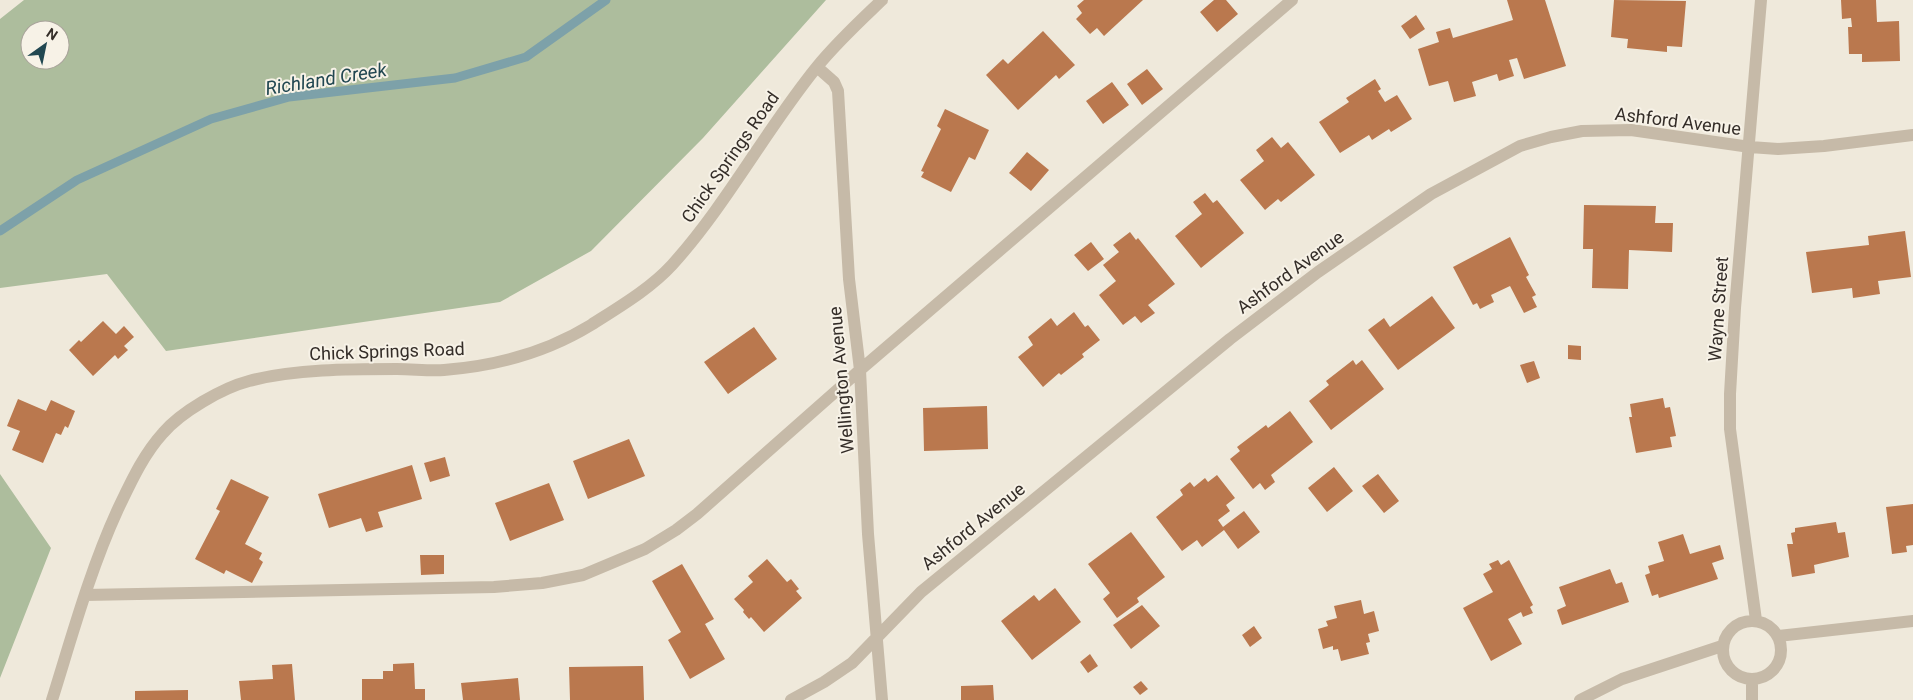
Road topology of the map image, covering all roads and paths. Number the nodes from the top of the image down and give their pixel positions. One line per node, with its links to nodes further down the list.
1 (882, 0): 4 (street, Chick Springs Road)
2 (1292, 0): 7 (street)
3 (1761, 0): 6 (street, Wayne Street)
4 (817, 67): 7 (street, Wellington Avenue); 8 (street, Chick Springs Road)
5 (1913, 135): 6 (street, Ashford Avenue)
6 (1750, 147): 9 (street, Wayne Street); 12 (street, Ashford Avenue)
7 (860, 370): 8 (street); 12 (street, Wellington Avenue)
8 (85, 595): 15 (street, Chick Springs Road)
9 (1756, 620): 11 (street); 13 (street)
10 (1913, 621): 11 (street)
11 (1778, 636): 14 (street)
12 (877, 638): 16 (street, Ashford Avenue); 17 (street, Wellington Avenue)
13 (1722, 646): 14 (street); 18 (street)
14 (1752, 679): 19 (street)
15 (52, 700)
16 (791, 700)
17 (882, 700)
18 (1580, 700)
19 (1752, 700)

